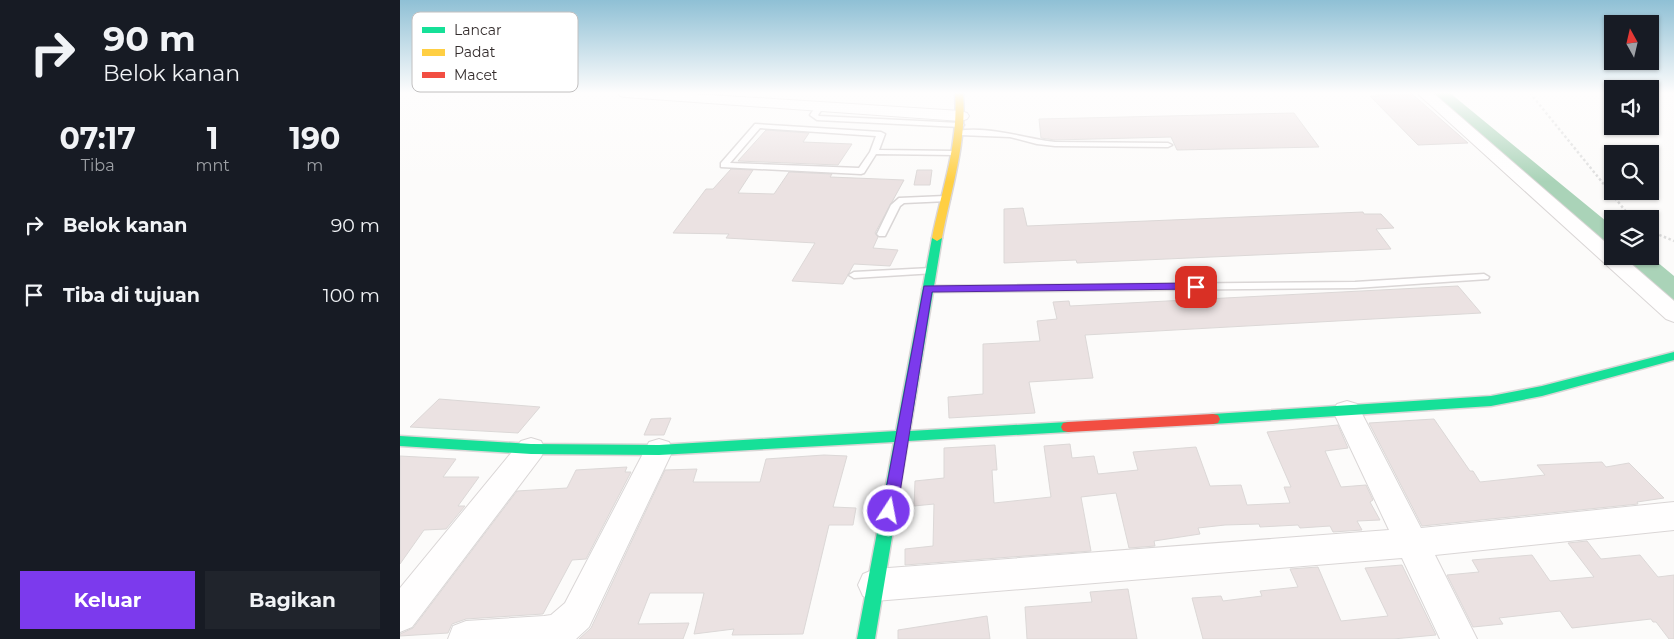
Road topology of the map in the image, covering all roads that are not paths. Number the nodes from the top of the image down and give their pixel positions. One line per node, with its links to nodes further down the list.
1 (948, 123): 3 (street)
2 (1458, 123): 13 (street)
3 (960, 125): 4 (lane); 6 (main road)
4 (1168, 145)
5 (874, 152): 5 (lane); 6 (lane)
6 (955, 153): 7 (main road)
7 (945, 199): 8 (lane); 9 (main road)
8 (882, 234)
9 (931, 271): 10 (lane); 12 (main road)
10 (854, 275)
11 (1484, 277): 12 (lane)
12 (927, 289): 16 (main road)
13 (1674, 314)
14 (1674, 356): 15 (main road)
15 (1347, 412): 16 (main road); 21 (street)
16 (903, 436): 19 (main road); 22 (main road)
17 (400, 441): 18 (main road)
18 (530, 449): 19 (main road); 23 (street)
19 (659, 450): 24 (street)
20 (1674, 516): 21 (street)
21 (1413, 543): 22 (street); 26 (street)
22 (875, 586): 25 (main road)
23 (400, 615)
24 (466, 639)
25 (866, 639)
26 (1459, 639)

